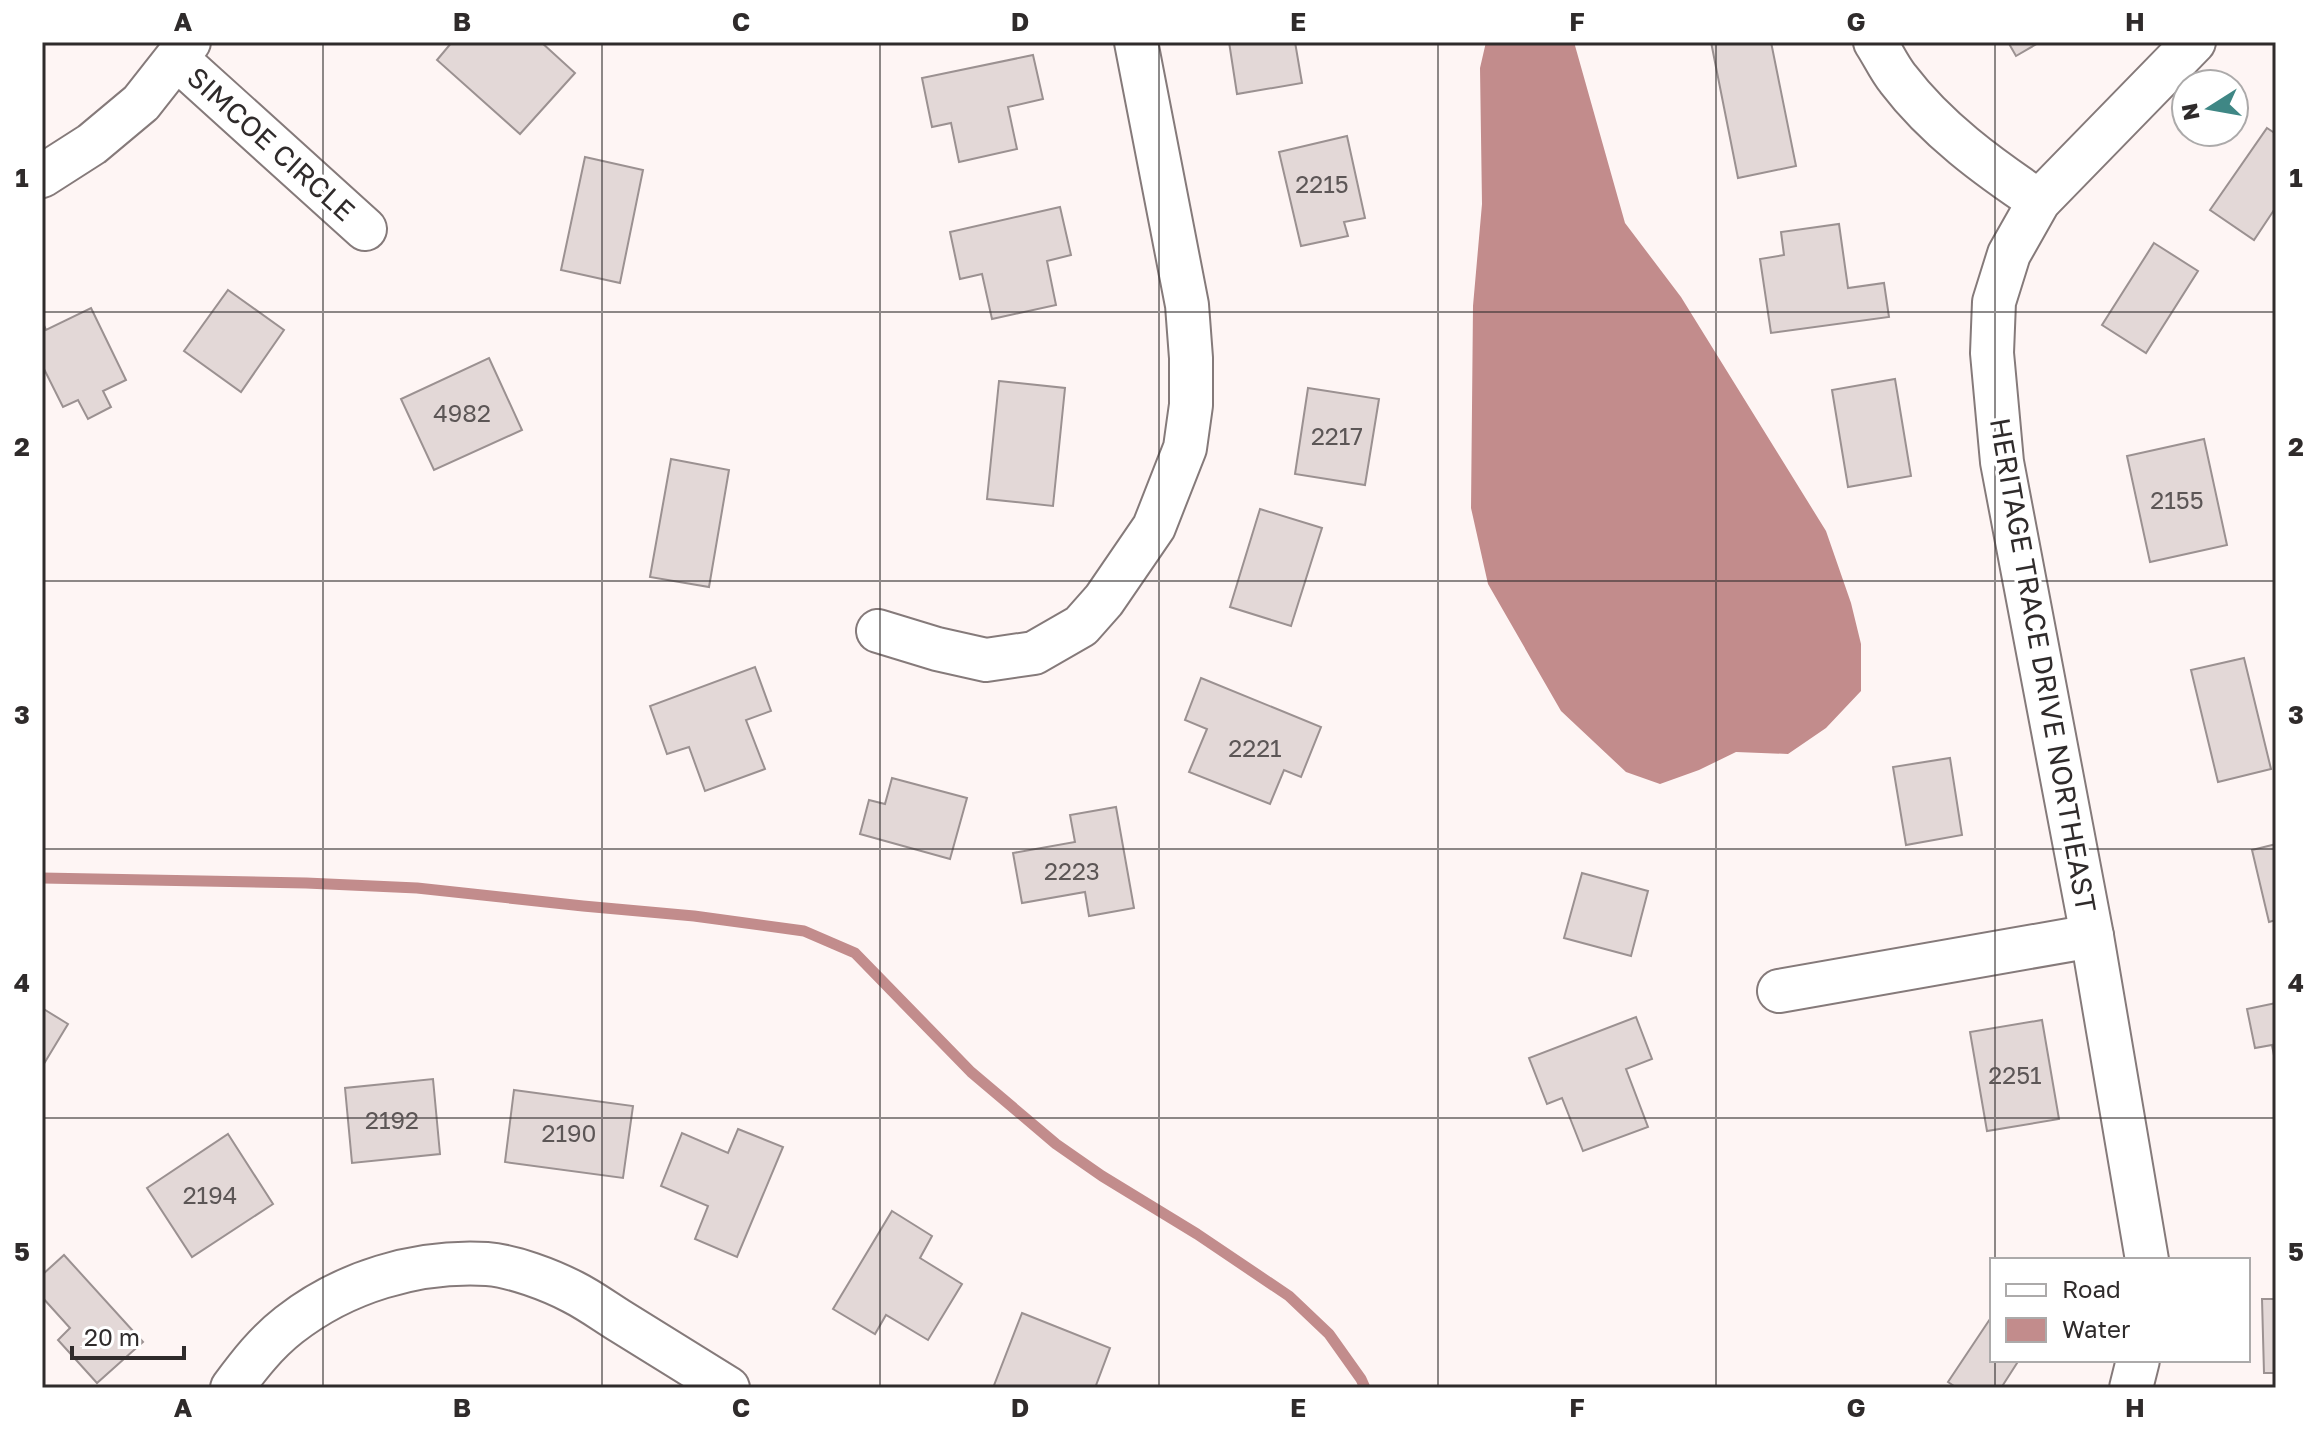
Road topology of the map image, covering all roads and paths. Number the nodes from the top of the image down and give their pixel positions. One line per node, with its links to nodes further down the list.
1 (1136, 42): 8 (street)
2 (1875, 42): 6 (street)
3 (2194, 42): 6 (street, HERITAGE TRACE DRIVE NORTHEAST)
4 (183, 51): 5 (street); 7 (street, SIMCOE CIRCLE)
5 (42, 176)
6 (2039, 201): 9 (street, HERITAGE TRACE DRIVE NORTHEAST)
7 (365, 229)
8 (878, 631)
9 (2092, 936): 10 (street); 11 (street, HERITAGE TRACE DRIVE NORTHEAST)
10 (1779, 991)
11 (2147, 1258)
12 (2138, 1362): 15 (street)
13 (232, 1388): 14 (street)
14 (728, 1388)
15 (2131, 1388)

